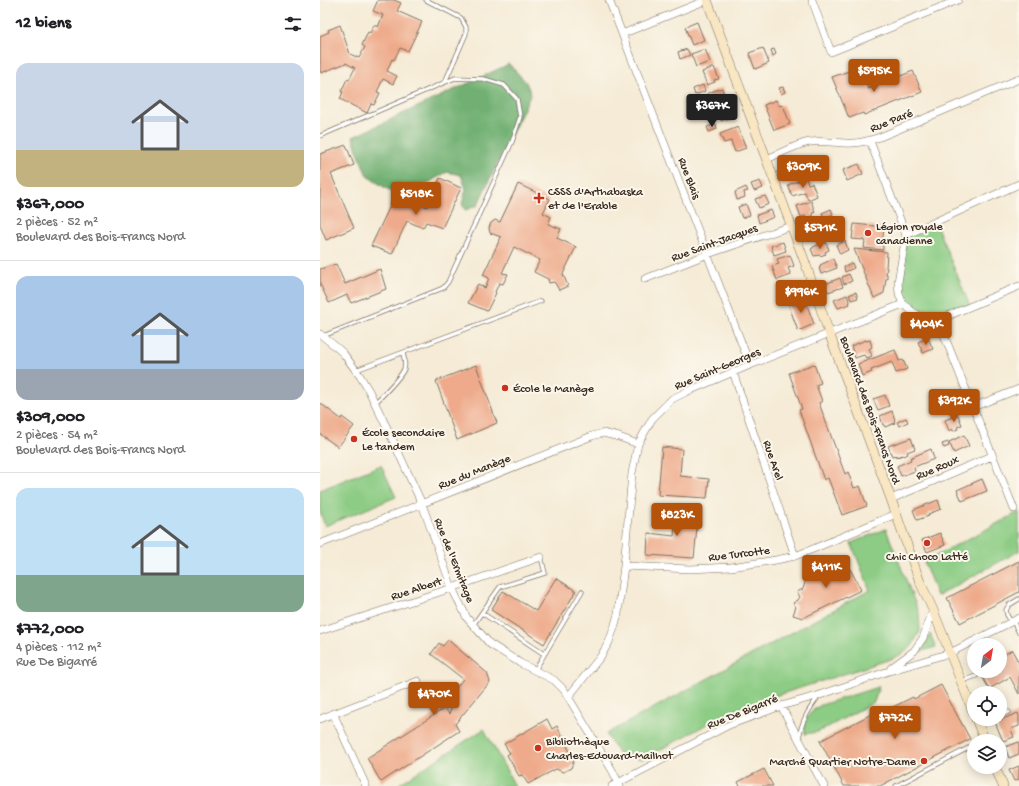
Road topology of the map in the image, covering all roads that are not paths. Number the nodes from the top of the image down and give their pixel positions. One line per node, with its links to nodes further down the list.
1 (426, 0): 8 (lane)
2 (608, 0): 6 (street, Rue Blais)
3 (707, 0): 6 (street); 11 (street, Boulevard des Bois-Francs Nord)
4 (812, 0): 5 (street)
5 (958, 0)
6 (622, 34): 15 (street, Rue Blais)
7 (1019, 79): 10 (street, Rue Paré)
8 (445, 82): 9 (lane); 22 (lane)
9 (320, 136)
10 (870, 141): 11 (street, Rue Paré); 14 (street)
11 (767, 159): 13 (street, Boulevard des Bois-Francs Nord)
12 (1019, 184): 14 (street)
13 (791, 226): 15 (street, Rue Saint-Jacques); 21 (street, Boulevard des Bois-Francs Nord)
14 (906, 235): 19 (street)
15 (708, 254): 16 (street, Rue Saint-Jacques); 24 (street, Rue Blais)
16 (645, 279)
17 (1019, 286): 20 (street)
18 (541, 301): 23 (lane)
19 (903, 304): 20 (street); 21 (street, Rue Saint-Georges)
20 (938, 320): 29 (street)
21 (829, 333): 24 (street, Rue Saint-Georges); 32 (street, Boulevard des Bois-Francs Nord)
22 (321, 335): 25 (street, Rue de l'Ermitage)
23 (403, 353): 25 (lane); 28 (lane)
24 (750, 365): 26 (street, Rue Saint-Georges)
25 (356, 370): 28 (street, Rue de l'Ermitage)
26 (733, 372): 30 (street, Rue Saint-Georges); 37 (street, Rue Arel)
27 (1019, 388): 29 (street)
28 (375, 403): 33 (street, Rue de l'Ermitage)
29 (973, 407): 31 (street)
30 (638, 444): 33 (street, Rue du Manège); 39 (street, Rue Saint-Georges)
31 (992, 456): 32 (street, Rue Roux); 34 (street)
32 (891, 499): 35 (street, Boulevard des Bois-Francs Nord)
33 (422, 504): 36 (street, Rue du Manège); 40 (street, Rue de l'Ermitage)
34 (1014, 509)
35 (896, 514): 37 (street, Rue Turcotte); 44 (street, Boulevard des Bois-Francs Nord)
36 (320, 544)
37 (795, 556): 39 (street, Rue Turcotte)
38 (541, 557): 40 (street, Rue Albert); 46 (lane)
39 (624, 566): 61 (street, Rue Saint-Georges)
40 (452, 588): 48 (street, Rue de l'Ermitage); 49 (street, Rue Albert)
41 (582, 592): 54 (lane)
42 (1019, 599): 45 (lane)
43 (1000, 608): 45 (lane)
44 (932, 610): 53 (street, Boulevard des Bois-Francs Nord); 56 (street, Rue De Bigarré)
45 (1006, 610): 47 (lane)
46 (482, 613): 48 (lane); 54 (lane)
47 (1014, 620): 50 (lane); 51 (street, Rue De Bigarré)
48 (473, 625): 55 (street, Rue de l'Ermitage)
49 (320, 631)
50 (1019, 632)
51 (985, 638)
52 (967, 647): 53 (street, Rue De Bigarré)
53 (950, 653): 56 (street, Rue De Bigarré); 59 (street, Boulevard des Bois-Francs Nord)
54 (544, 654): 55 (lane)
55 (534, 670): 61 (street, Rue de l'Ermitage)
56 (886, 672): 60 (street, Rue De Bigarré)
57 (971, 678): 59 (lane)
58 (418, 681): 64 (street)
59 (961, 682): 62 (street, Boulevard des Bois-Francs Nord)
60 (820, 695): 63 (street, Rue De Bigarré); 66 (lane)
61 (569, 696): 69 (street, Rue de l'Ermitage)
62 (967, 697)
63 (782, 706): 66 (street); 69 (street, Rue De Bigarré)
64 (333, 714): 65 (street); 70 (street)
65 (320, 719)
66 (799, 739): 71 (street)
67 (967, 749): 72 (lane)
68 (998, 774): 73 (street)
69 (617, 785)
70 (366, 786)
71 (824, 786)
72 (896, 786)
73 (1003, 786)

